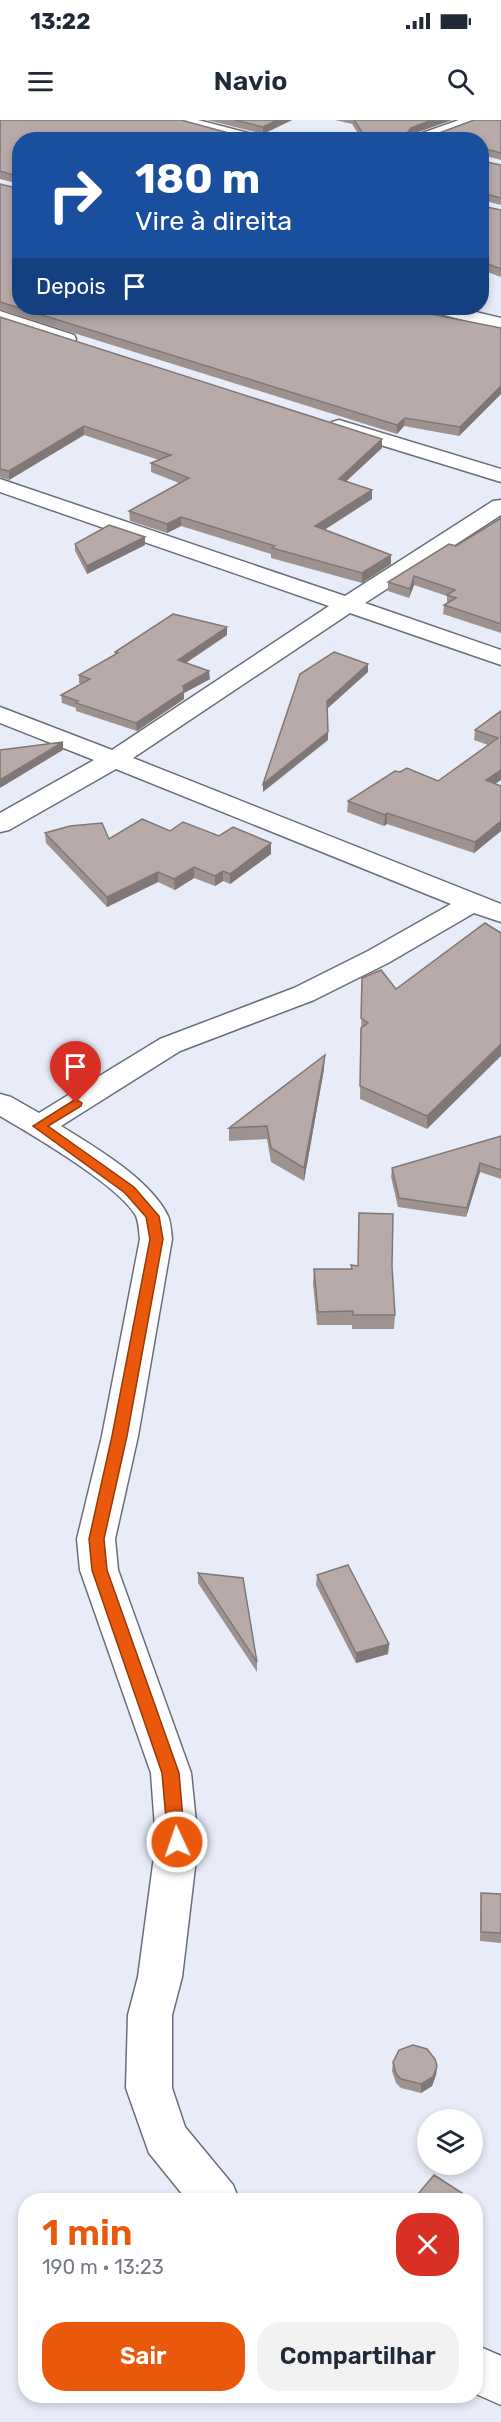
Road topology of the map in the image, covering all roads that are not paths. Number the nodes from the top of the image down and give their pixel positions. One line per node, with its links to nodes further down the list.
1 (179, 120): 3 (street)
2 (474, 120): 4 (street)
3 (226, 132)
4 (440, 132)
5 (466, 315): 7 (street)
6 (3, 320): 8 (street)
7 (501, 324)
8 (85, 345)
9 (322, 420): 10 (street)
10 (501, 476)
11 (0, 485): 13 (street)
12 (501, 506): 13 (street)
13 (347, 604): 14 (street); 16 (street)
14 (501, 658)
15 (0, 714): 16 (street)
16 (115, 759): 17 (street); 18 (street)
17 (0, 824)
18 (473, 902): 19 (street); 21 (street)
19 (501, 914)
20 (0, 1102): 21 (street)
21 (40, 1126): 22 (street)
22 (210, 2193)
23 (483, 2372): 24 (street)
24 (501, 2381)

